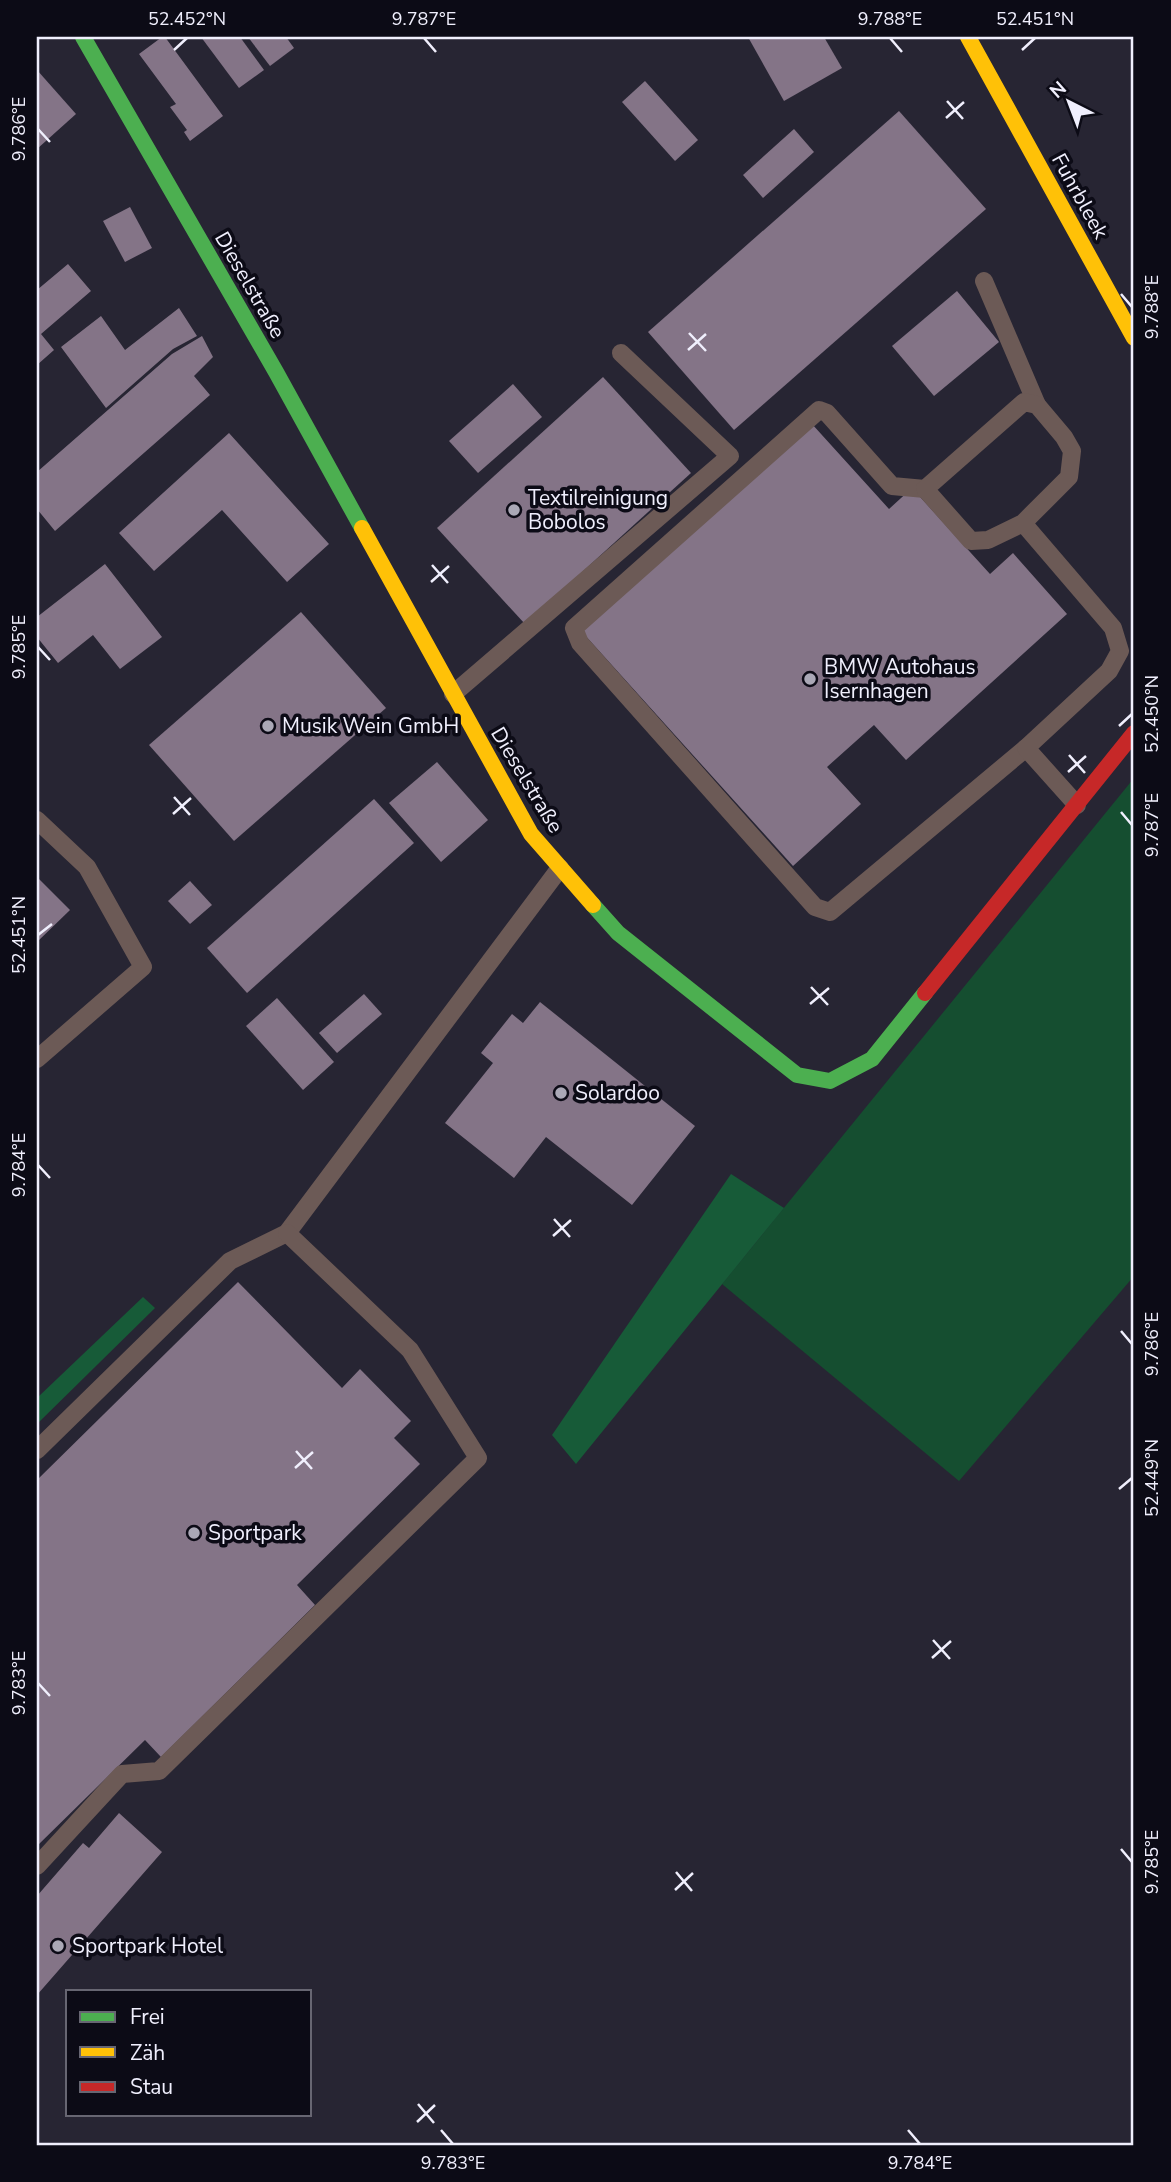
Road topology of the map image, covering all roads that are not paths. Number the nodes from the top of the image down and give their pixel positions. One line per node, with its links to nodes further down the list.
1 (83, 37): 9 (street, Dieselstraße)
2 (968, 37): 4 (street, Fuhrbleek)
3 (984, 281): 6 (lane)
4 (1134, 338)
5 (621, 353): 9 (lane)
6 (1037, 405): 7 (lane); 8 (lane)
7 (925, 489): 8 (lane); 11 (lane)
8 (1023, 523): 11 (lane)
9 (453, 694): 14 (street, Dieselstraße)
10 (1134, 733): 12 (street, Dieselstraße)
11 (1026, 748): 12 (lane)
12 (1077, 805): 14 (street, Dieselstraße)
13 (37, 820): 15 (lane)
14 (560, 868): 16 (lane)
15 (37, 1059)
16 (287, 1233): 17 (lane); 18 (lane)
17 (37, 1450)
18 (37, 1867)

